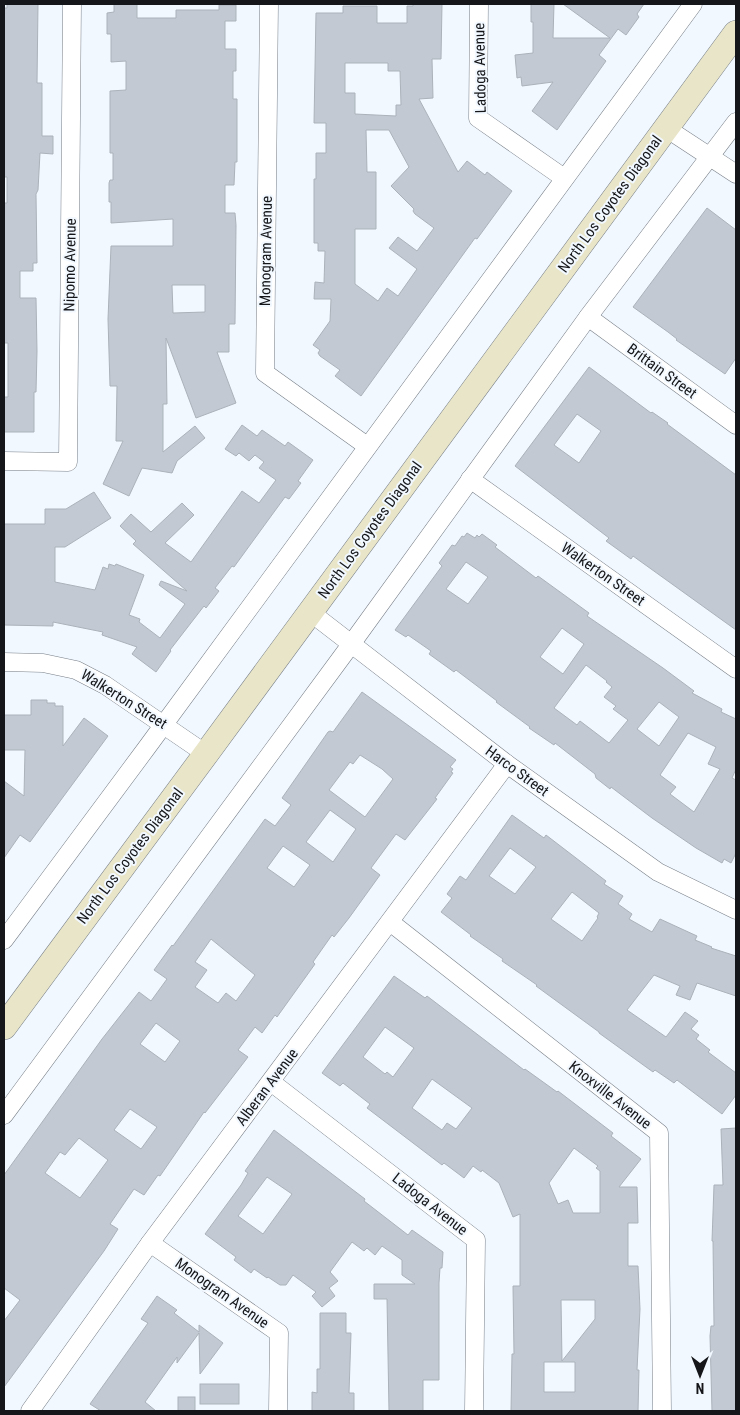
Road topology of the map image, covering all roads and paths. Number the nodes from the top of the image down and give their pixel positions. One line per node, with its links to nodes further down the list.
1 (72, 4): 14 (street, Nipomo Avenue)
2 (269, 4): 13 (street, Monogram Avenue)
3 (479, 4): 10 (street, Ladoga Avenue)
4 (693, 4): 10 (street)
5 (736, 33): 7 (main road, North Los Coyotes Diagonal)
6 (736, 122): 8 (street)
7 (666, 128): 8 (street); 16 (main road, North Los Coyotes Diagonal)
8 (711, 157): 9 (street); 11 (street)
9 (736, 174)
10 (564, 178): 13 (street)
11 (588, 317): 12 (street, Brittain Street); 15 (street)
12 (736, 425)
13 (367, 446): 20 (street)
14 (4, 461)
15 (470, 479): 17 (street); 19 (street, Walkerton Street)
16 (310, 612): 17 (street, Harco Street); 21 (main road, North Los Coyotes Diagonal)
17 (352, 643): 22 (street, Harco Street); 28 (street)
18 (4, 662): 20 (street, Walkerton Street)
19 (736, 669)
20 (164, 724): 21 (street, Walkerton Street); 25 (street)
21 (206, 754): 26 (main road, North Los Coyotes Diagonal)
22 (507, 764): 23 (street, Harco Street); 24 (street, Alberan Avenue)
23 (736, 910)
24 (390, 922): 27 (street, Alberan Avenue); 33 (street, Knoxville Avenue)
25 (4, 940)
26 (4, 1027)
27 (271, 1082): 29 (street, Alberan Avenue); 32 (street, Ladoga Avenue)
28 (4, 1115)
29 (150, 1244): 30 (street, Alberan Avenue); 31 (street, Monogram Avenue)
30 (30, 1411)
31 (278, 1411)
32 (474, 1411)
33 (662, 1411)

